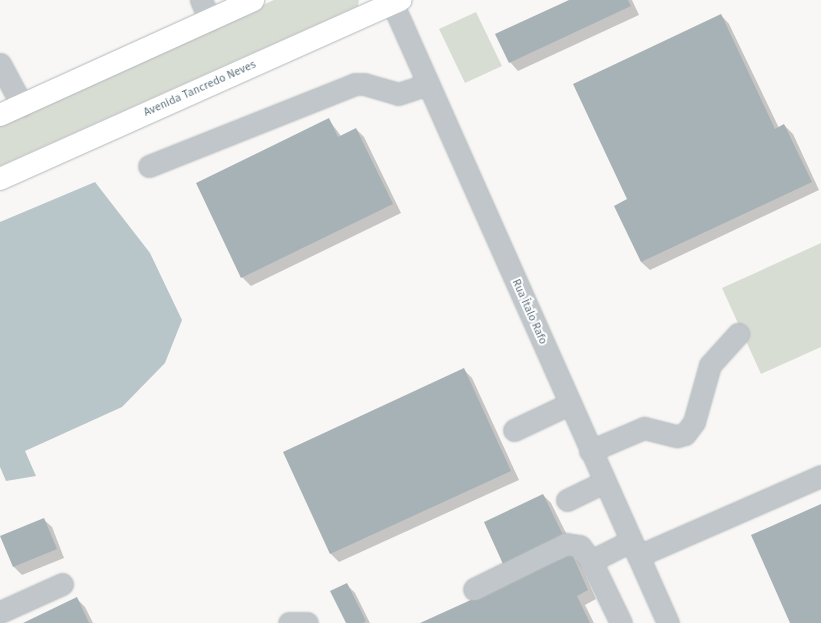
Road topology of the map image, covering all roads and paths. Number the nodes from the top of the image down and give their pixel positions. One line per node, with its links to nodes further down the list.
1 (201, 0): 4 (lane)
2 (253, 0): 4 (main road)
3 (395, 1): 6 (lane, Rua Ítalo Rafo); 10 (main road, Avenida Tancredo Neves)
4 (210, 20): 7 (main road)
5 (0, 64): 7 (lane)
6 (428, 84): 9 (lane); 12 (lane, Rua Ítalo Rafo)
7 (22, 105): 8 (main road)
8 (0, 115)
9 (149, 166)
10 (0, 179)
11 (738, 334): 14 (lane)
12 (569, 404): 13 (lane); 14 (lane, Rua Ítalo Rafo)
13 (514, 430)
14 (590, 450): 16 (lane, Rua Ítalo Rafo)
15 (821, 476): 18 (lane)
16 (604, 482): 17 (lane); 18 (lane, Rua Ítalo Rafo)
17 (567, 500)
18 (635, 549): 19 (lane); 26 (lane, Rua Ítalo Rafo)
19 (592, 561): 21 (lane); 25 (lane)
20 (62, 584): 22 (lane)
21 (474, 589)
22 (0, 612)
23 (289, 623): 24 (lane)
24 (307, 623)
25 (621, 623)
26 (668, 623)

